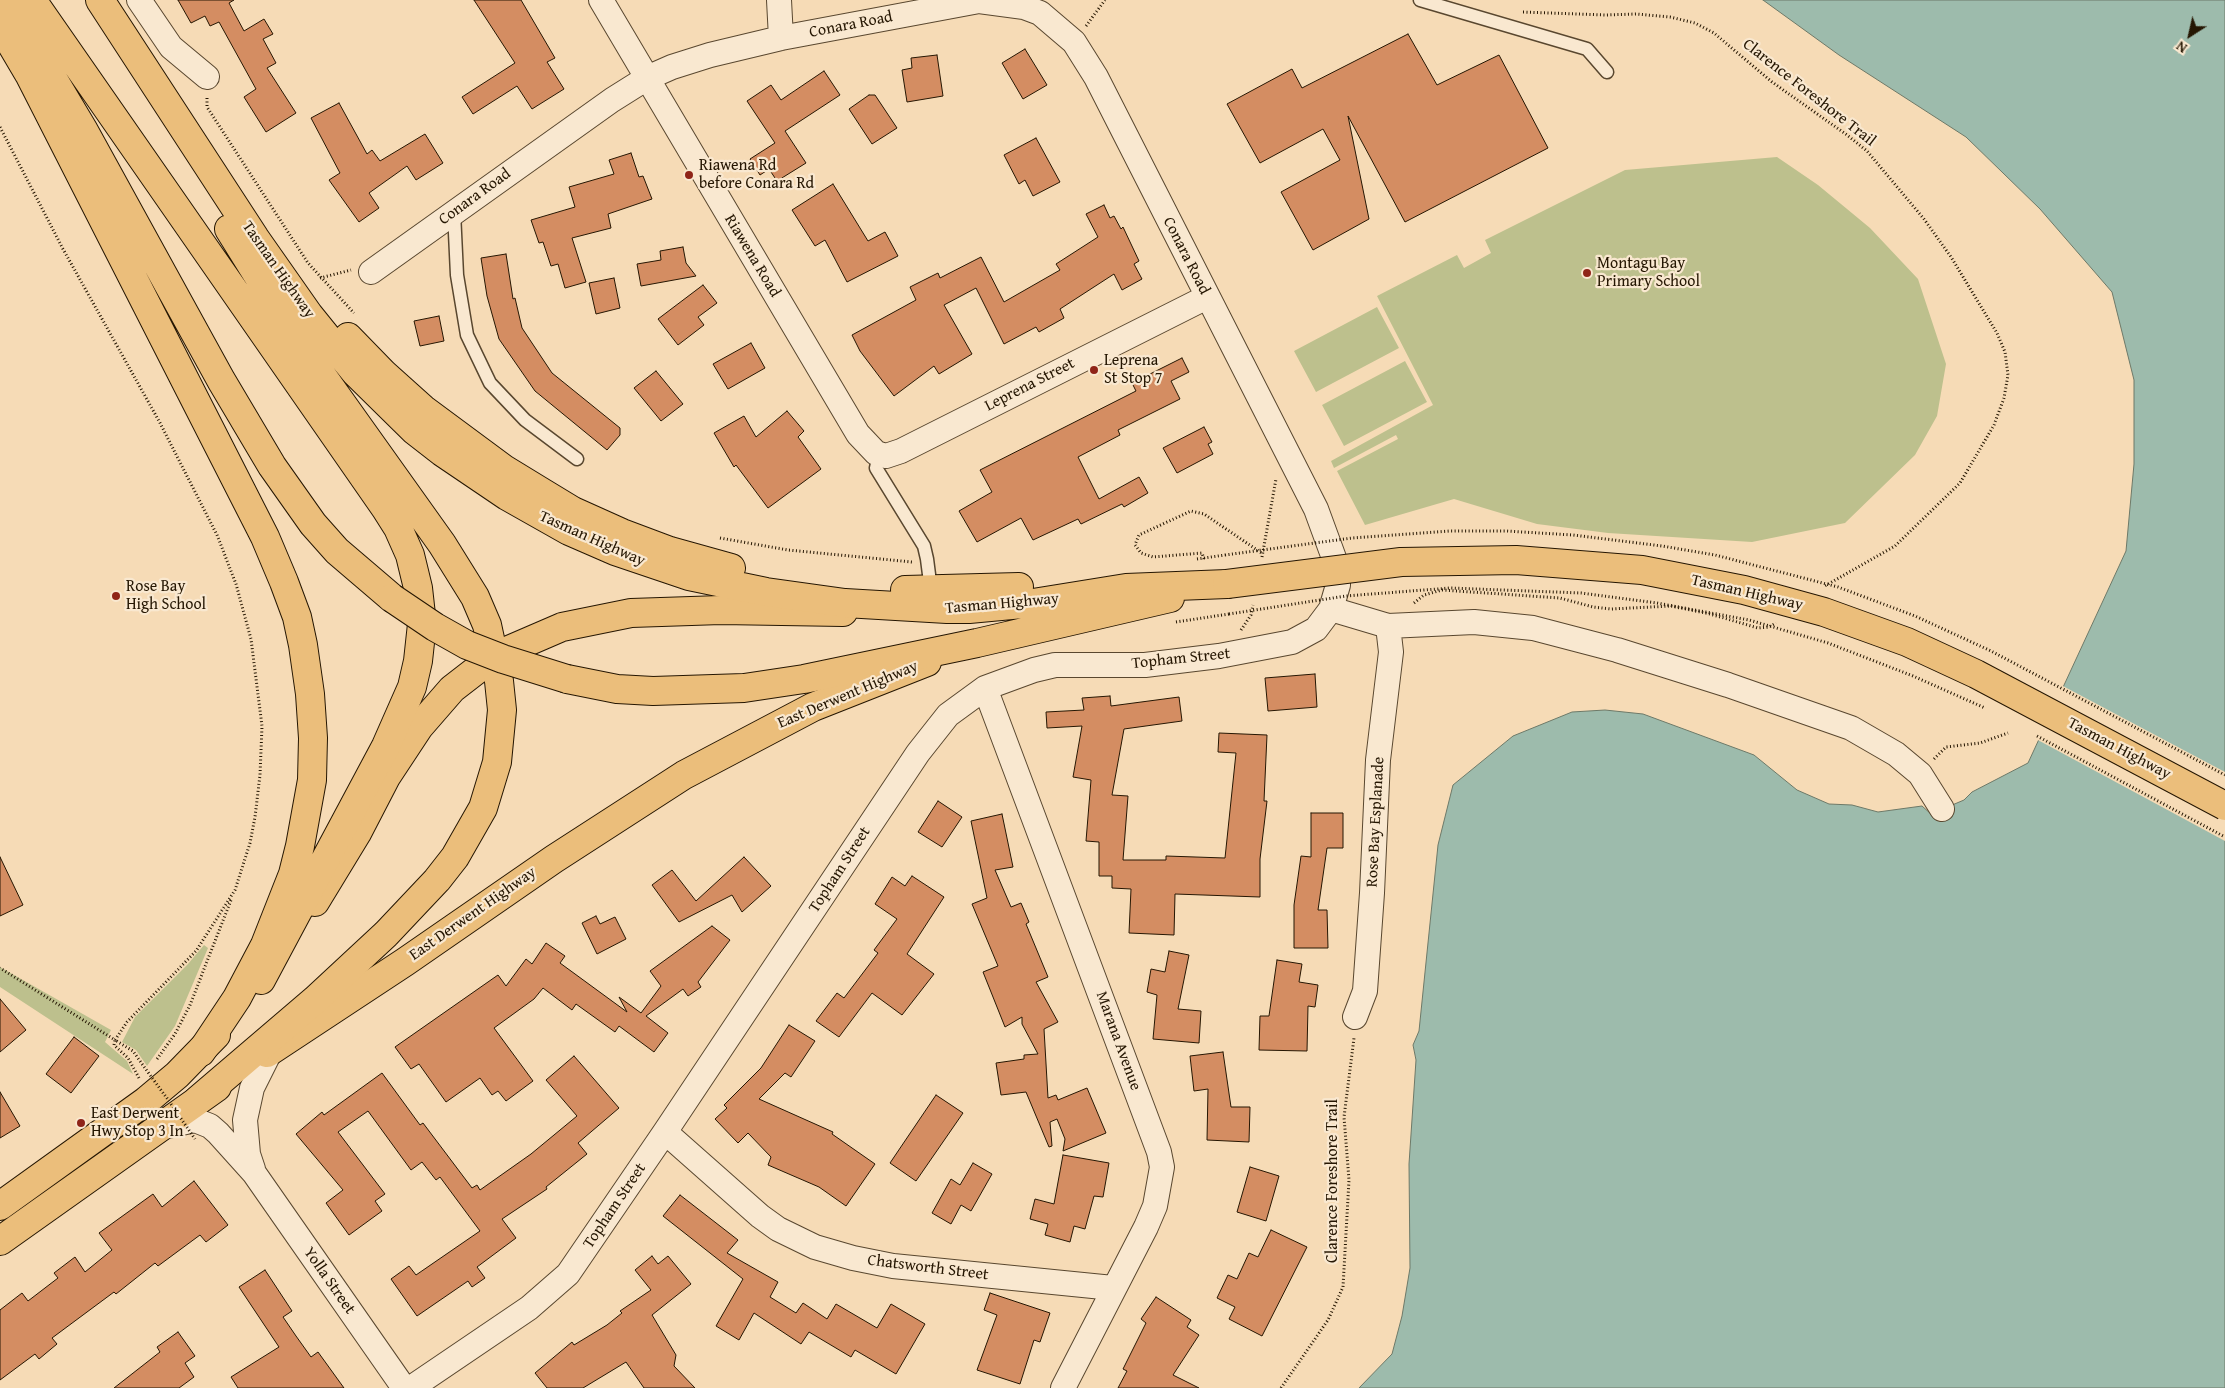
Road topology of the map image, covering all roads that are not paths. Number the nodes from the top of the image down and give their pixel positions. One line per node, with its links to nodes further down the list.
1 (6, 0): 24 (main road, Tasman Highway, bridge)
2 (32, 0): 28 (main road)
3 (100, 0): 13 (main road, Tasman Highway)
4 (139, 0): 11 (street)
5 (601, 0): 12 (street, Riawena Road)
6 (779, 0): 9 (street)
7 (1420, 0): 10 (lane)
8 (0, 25): 30 (main road)
9 (781, 38): 12 (street, Conara Road); 16 (street, Conara Road)
10 (1607, 72)
11 (207, 77)
12 (647, 78): 14 (street, Conara Road); 17 (street, Riawena Road)
13 (154, 82): 21 (main road, Tasman Highway); 21 (main road, Tasman Highway); 32 (main road)
14 (454, 212): 15 (street, Conara Road); 18 (lane)
15 (371, 272)
16 (1206, 297): 17 (street, Leprena Street); 19 (street, Conara Road)
17 (879, 454): 21 (lane)
18 (577, 459)
19 (1326, 531): 22 (street, Topham Street)
20 (1227, 584): 21 (main road, Tasman Highway); 24 (main road, Tasman Highway); 26 (main road, Tasman Highway, bridge)
21 (939, 600): 28 (main road)
22 (1331, 609): 23 (street); 25 (street, Topham Street)
23 (1388, 626): 27 (street); 29 (street, Rose Bay Esplanade)
24 (977, 643): 31 (main road, East Derwent Highway)
25 (985, 688): 34 (street, Topham Street); 38 (street, Marana Avenue)
26 (2225, 806)
27 (1942, 809)
28 (261, 980): 30 (main road)
29 (1355, 1017)
30 (201, 1052): 36 (main road)
31 (270, 1052): 32 (main road, East Derwent Highway); 35 (street, Yolla Street)
32 (198, 1100): 33 (main road, East Derwent Highway)
33 (155, 1130): 35 (street, Yolla Street); 37 (main road, East Derwent Highway)
34 (665, 1132): 38 (street, Chatsworth Street); 40 (street, Topham Street)
35 (254, 1173): 39 (street, Yolla Street)
36 (0, 1206)
37 (0, 1241)
38 (1113, 1288): 41 (street, Marana Avenue)
39 (404, 1388)
40 (411, 1388)
41 (1063, 1388)

